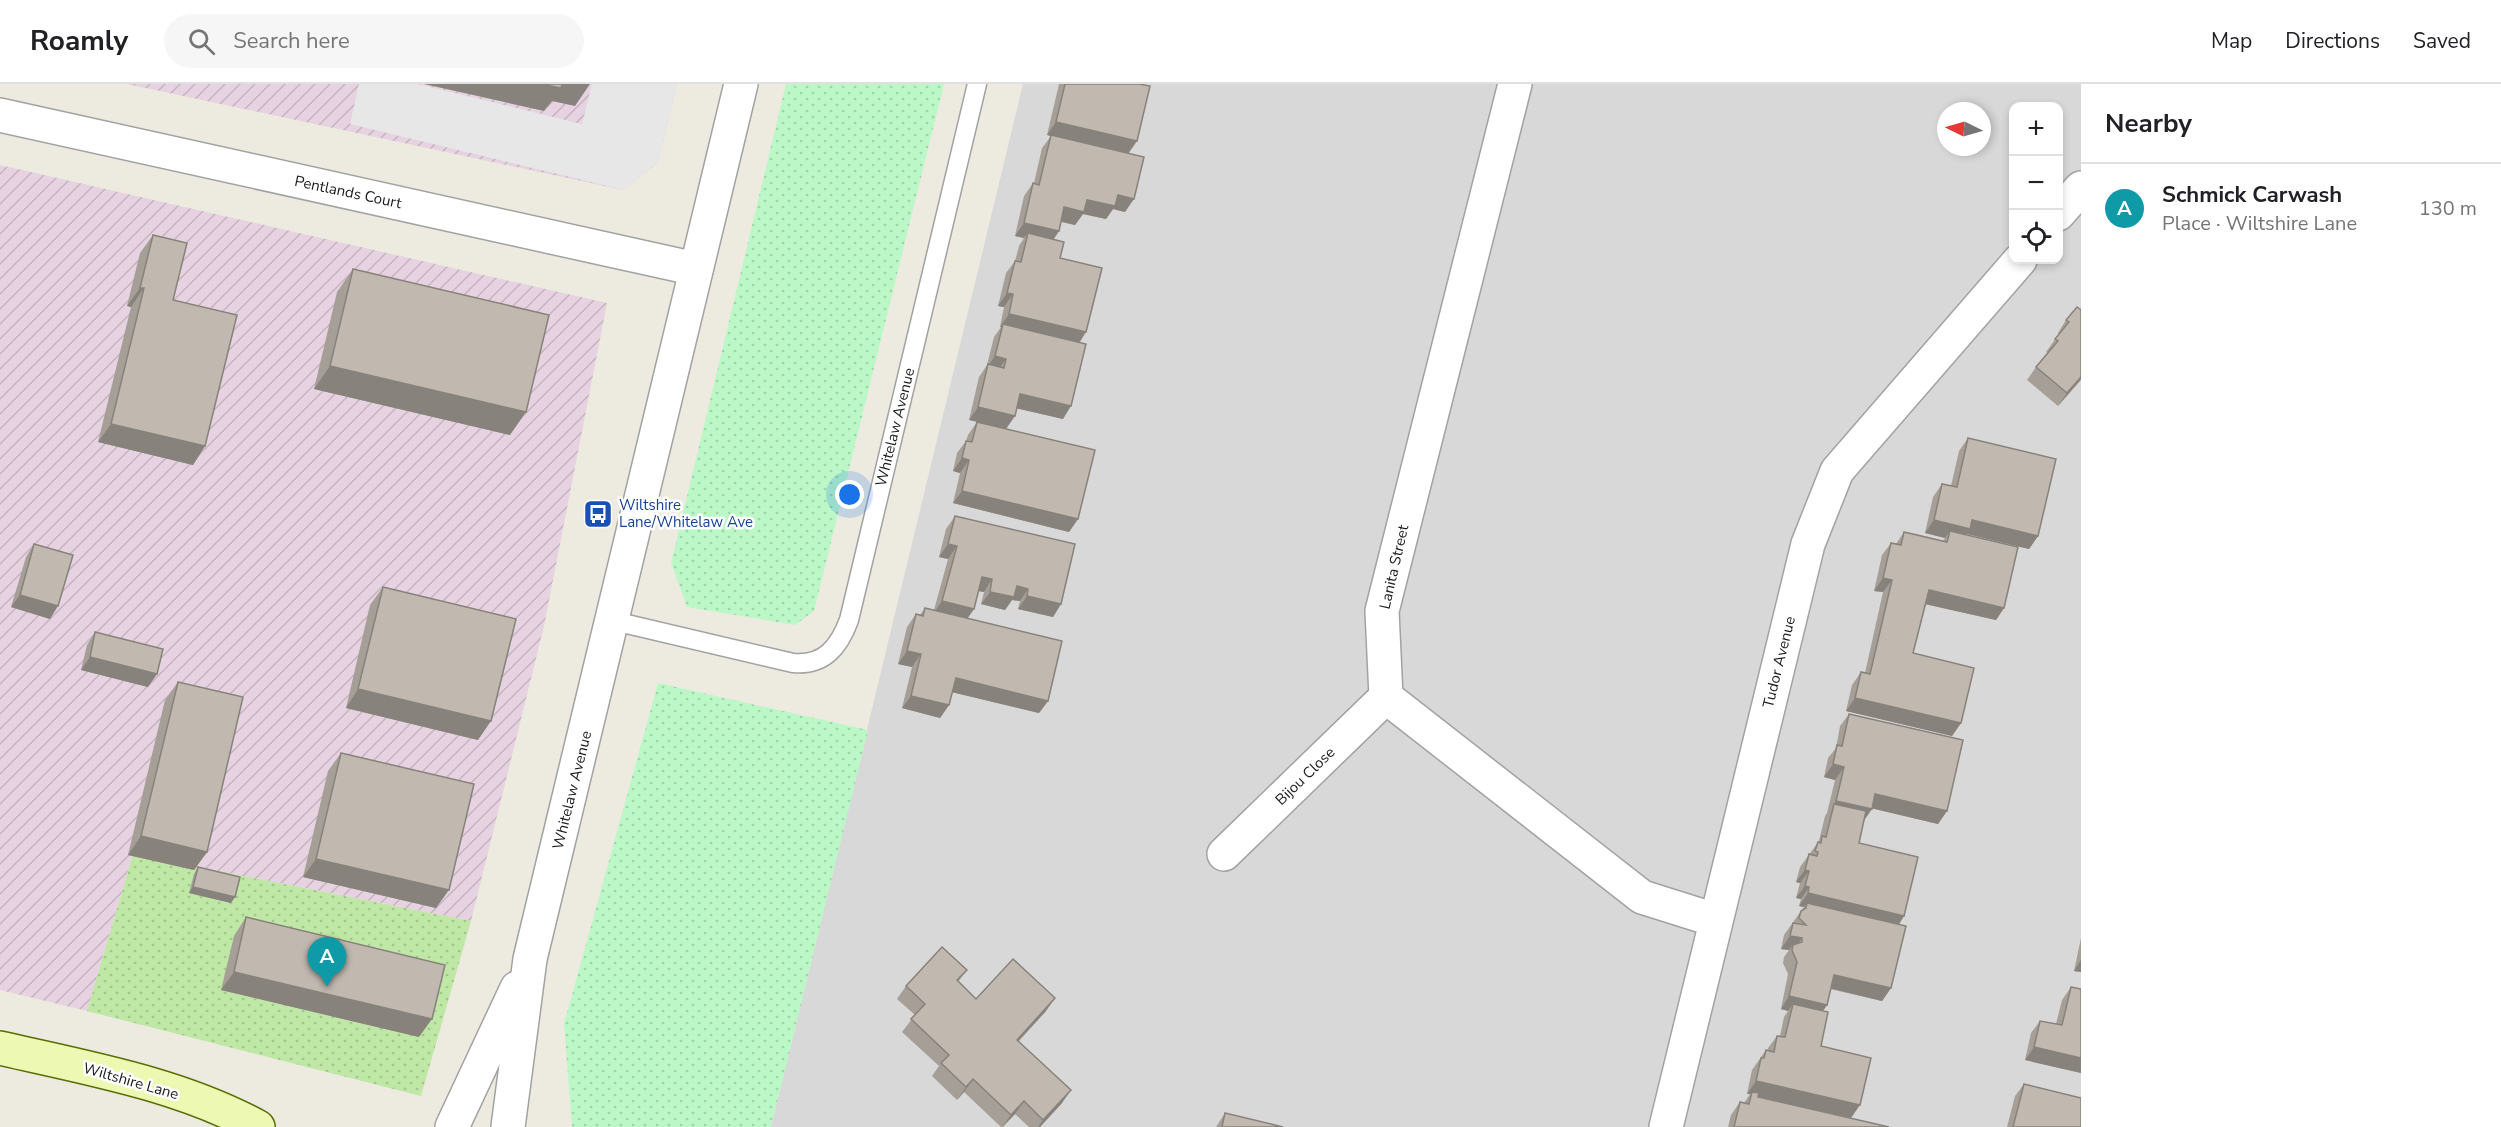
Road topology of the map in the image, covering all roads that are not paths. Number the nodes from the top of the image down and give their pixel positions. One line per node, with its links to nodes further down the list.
1 (741, 84): 8 (street, Whitelaw Avenue)
2 (977, 84): 9 (lane, Whitelaw Avenue)
3 (1515, 84): 10 (street, Lanita Street)
4 (0, 115): 8 (street, Pentlands Court)
5 (2081, 188): 6 (street)
6 (2062, 210)
7 (2017, 264): 12 (street, Tudor Avenue)
8 (696, 269): 9 (street, Whitelaw Avenue)
9 (614, 621): 13 (street, Whitelaw Avenue)
10 (1386, 698): 11 (street, Bijou Close); 12 (street)
11 (1224, 854)
12 (1715, 920): 18 (street, Tudor Avenue)
13 (530, 959): 16 (street, Whitelaw Avenue); 17 (street, Whitelaw Avenue)
14 (0, 1048): 15 (main road, Wiltshire Lane)
15 (258, 1127)
16 (452, 1127)
17 (508, 1127)
18 (1666, 1127)

